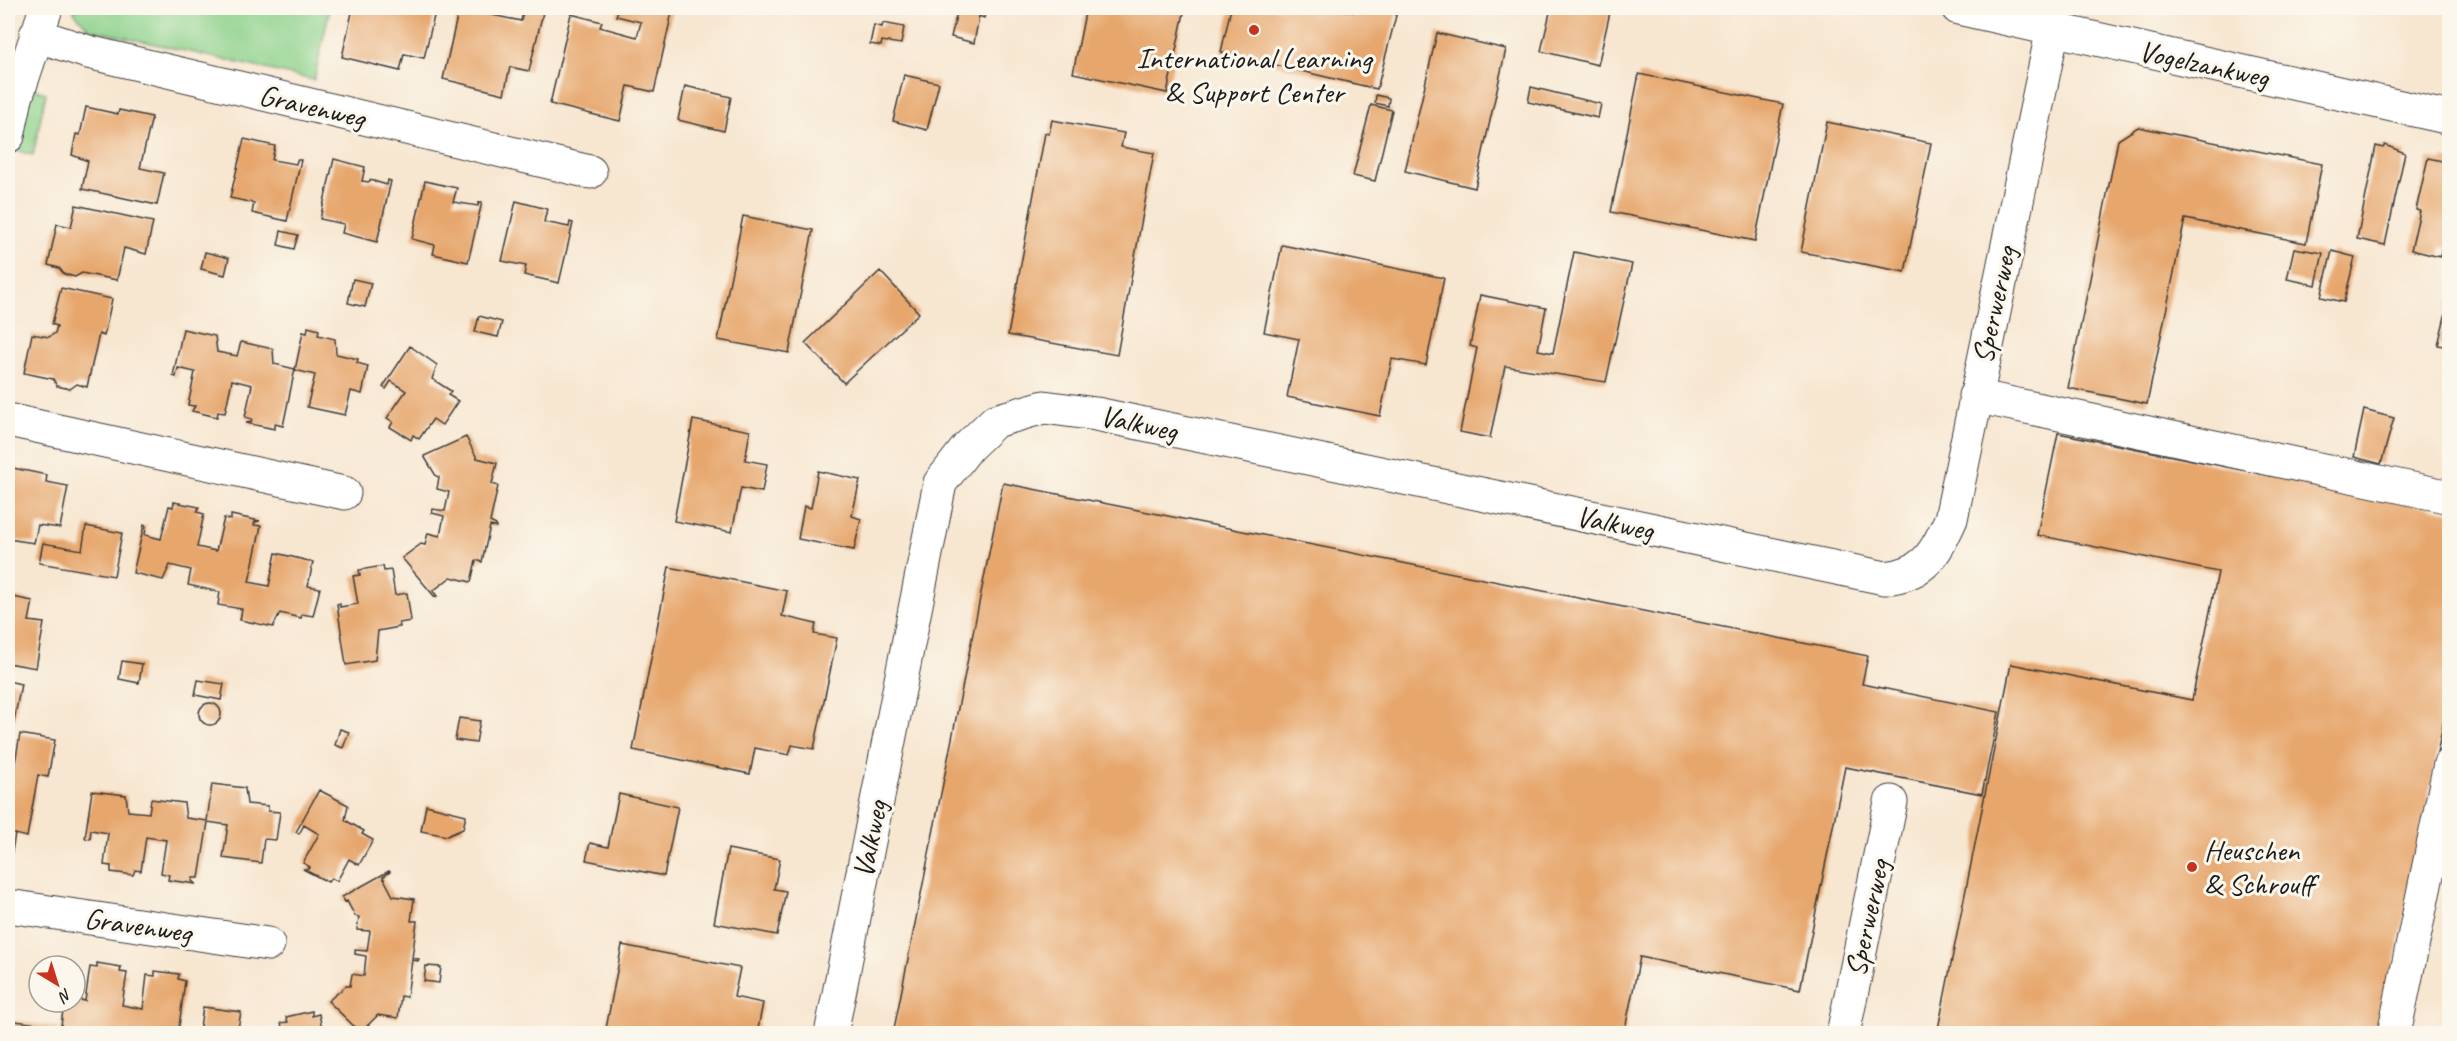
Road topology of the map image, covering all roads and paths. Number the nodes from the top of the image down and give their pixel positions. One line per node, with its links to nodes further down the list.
1 (1958, 8): 3 (street, Vogelzankweg)
2 (41, 21): 5 (street, Gravenweg); 6 (street, Gravenweg)
3 (2053, 28): 4 (street, Vogelzankweg); 7 (street, Sperwerweg)
4 (2450, 118)
5 (8, 136)
6 (590, 172)
7 (1975, 396): 10 (street); 11 (street, Sperwerweg)
8 (8, 420): 9 (street)
9 (344, 493)
10 (2450, 497)
11 (1914, 571): 16 (street, Valkweg)
12 (2450, 764): 18 (street)
13 (1891, 802): 17 (street, Sperwerweg)
14 (8, 906): 15 (street, Gravenweg)
15 (268, 944)
16 (831, 1034)
17 (1843, 1034)
18 (2394, 1034)

